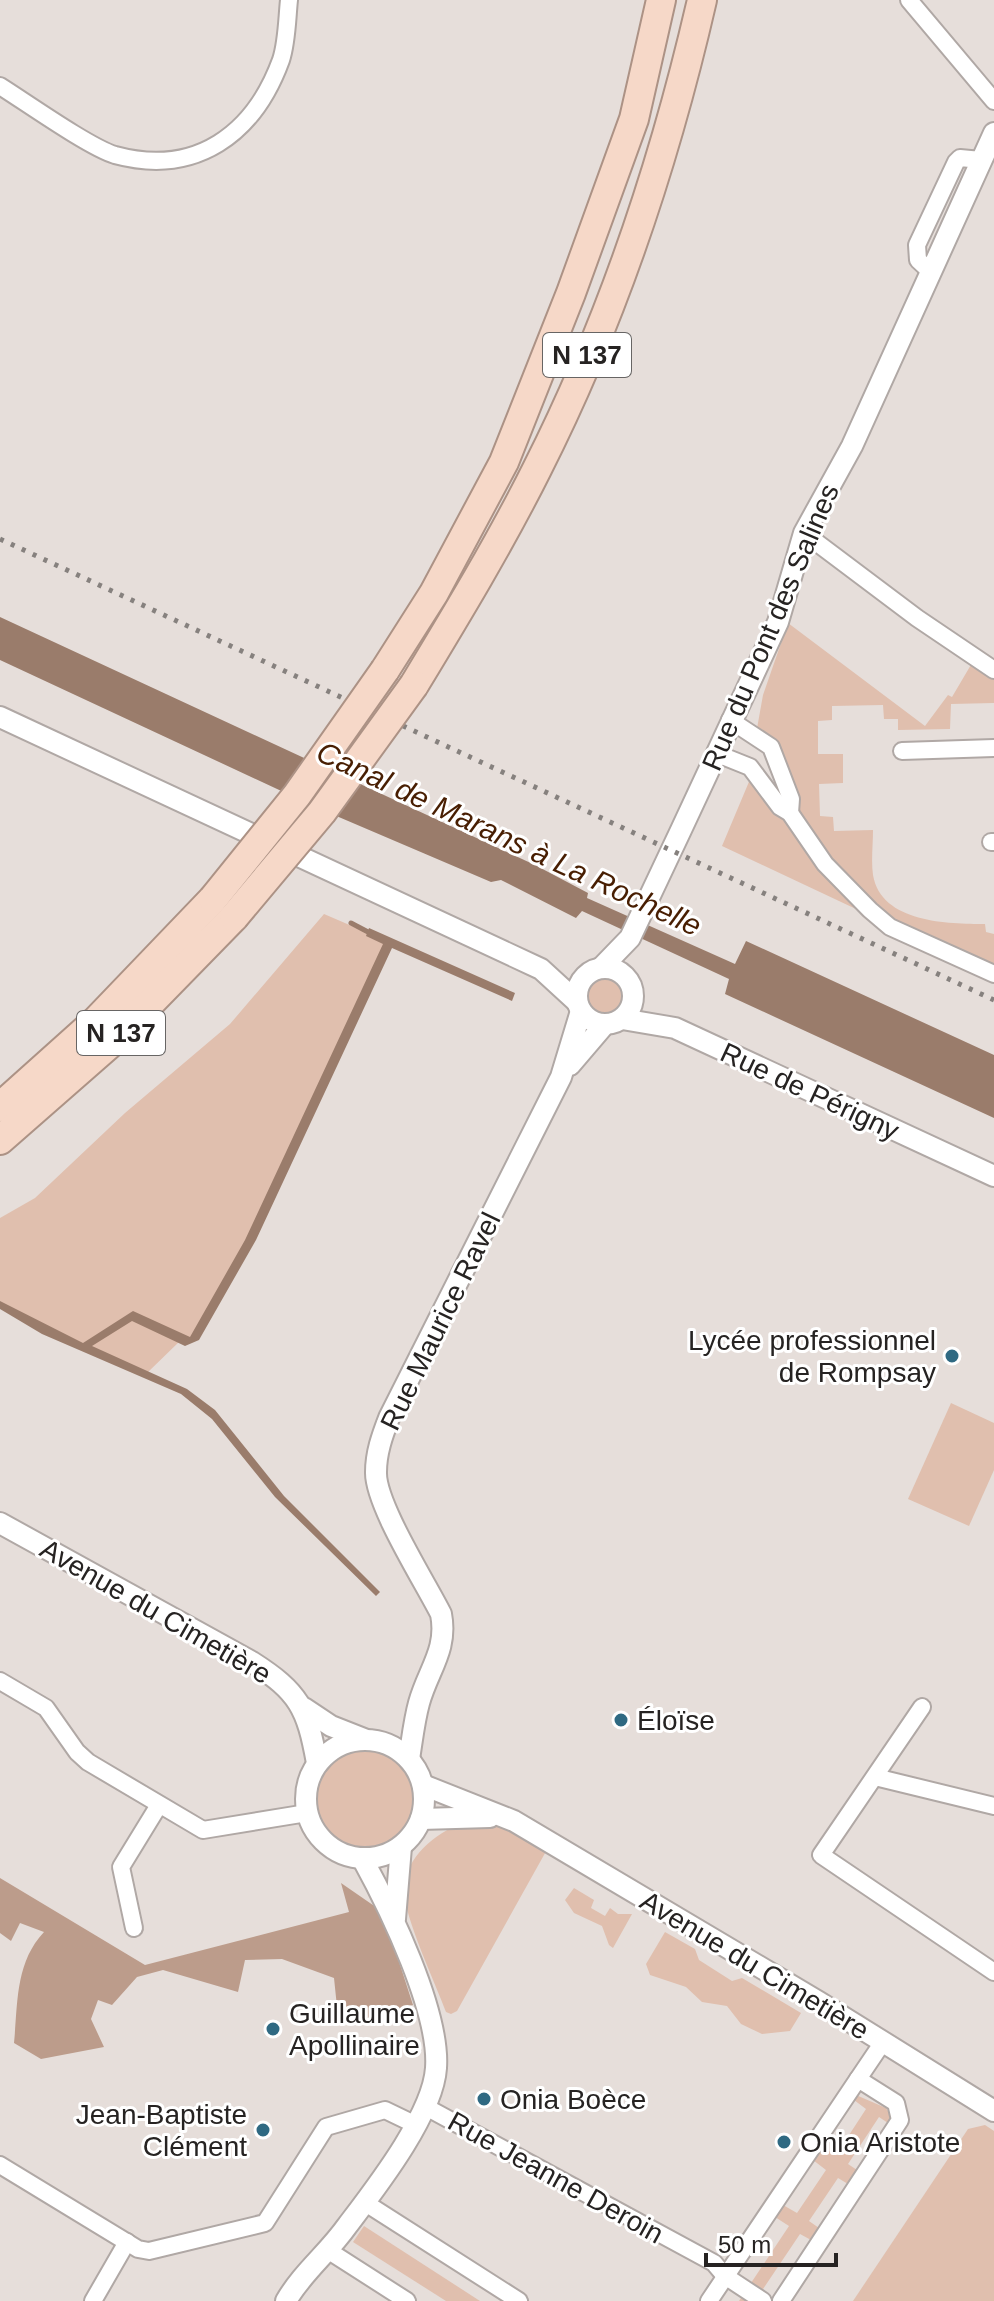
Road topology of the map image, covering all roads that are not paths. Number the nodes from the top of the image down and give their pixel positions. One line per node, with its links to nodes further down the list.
1 (289, 0): 5 (street)
2 (661, 0): 16 (highway, N 137, bridge)
3 (702, 0): 16 (highway, N 137, bridge)
4 (909, 0): 6 (street)
5 (0, 86)
6 (994, 101)
7 (994, 133): 8 (street, Rue du Pont des Salines)
8 (804, 533): 9 (street); 11 (street, Rue du Pont des Salines)
9 (994, 670)
10 (0, 717): 18 (street)
11 (730, 720): 14 (street, Rue du Pont des Salines); 15 (street)
12 (994, 748): 13 (street)
13 (902, 751)
14 (715, 753): 15 (street); 17 (street, Rue du Pont des Salines)
15 (790, 813): 20 (street)
16 (224, 908): 25 (highway, N 137); 26 (highway, N 137)
17 (630, 938): 19 (street, Rue du Pont des Salines); 21 (street, Rue du Pont des Salines)
18 (541, 969): 19 (street); 22 (street)
19 (593, 972): 21 (street); 22 (street)
20 (994, 974)
21 (626, 978): 23 (street)
22 (579, 1007): 23 (street); 24 (street, Rue Maurice Ravel)
23 (614, 1021): 24 (street, Rue Maurice Ravel); 27 (street, Rue de Périgny)
24 (561, 1077): 30 (street, Rue Maurice Ravel)
25 (0, 1107)
26 (0, 1140)
27 (994, 1176)
28 (0, 1523): 32 (street, Avenue du Cimetière)
29 (0, 1681): 38 (street)
30 (419, 1702): 33 (street, Rue Maurice Ravel); 34 (street, Rue Maurice Ravel)
31 (922, 1707): 36 (street)
32 (304, 1708): 33 (street, Avenue du Cimetière); 35 (street, Avenue du Cimetière)
33 (374, 1741): 34 (street); 35 (street)
34 (409, 1759): 37 (street)
35 (317, 1763): 40 (street)
36 (875, 1777): 39 (street); 47 (street)
37 (423, 1785): 41 (street); 42 (street, Avenue du Cimetière)
38 (159, 1805): 40 (street); 46 (street)
39 (994, 1806)
40 (307, 1813): 44 (street)
41 (421, 1819): 42 (street, Avenue du Cimetière); 43 (street)
42 (514, 1821): 48 (street, Avenue du Cimetière)
43 (401, 1847): 44 (street); 45 (street)
44 (362, 1858): 45 (street)
45 (395, 1919): 51 (street)
46 (134, 1928)
47 (994, 1972)
48 (883, 2042): 49 (street); 50 (street, Avenue du Cimetière)
49 (858, 2079): 56 (street); 63 (street)
50 (994, 2111)
51 (419, 2115): 53 (street); 54 (street, Rue Jeanne Deroin); 56 (street, Rue Jeanne Deroin)
52 (0, 2165): 54 (street)
53 (364, 2202): 55 (street); 60 (street)
54 (127, 2242): 57 (street)
55 (329, 2251): 58 (street); 59 (street)
56 (725, 2276): 61 (street); 62 (street, Rue Jeanne Deroin)
57 (93, 2301)
58 (286, 2301)
59 (407, 2301)
60 (519, 2301)
61 (709, 2301)
62 (763, 2301)
63 (781, 2301)

